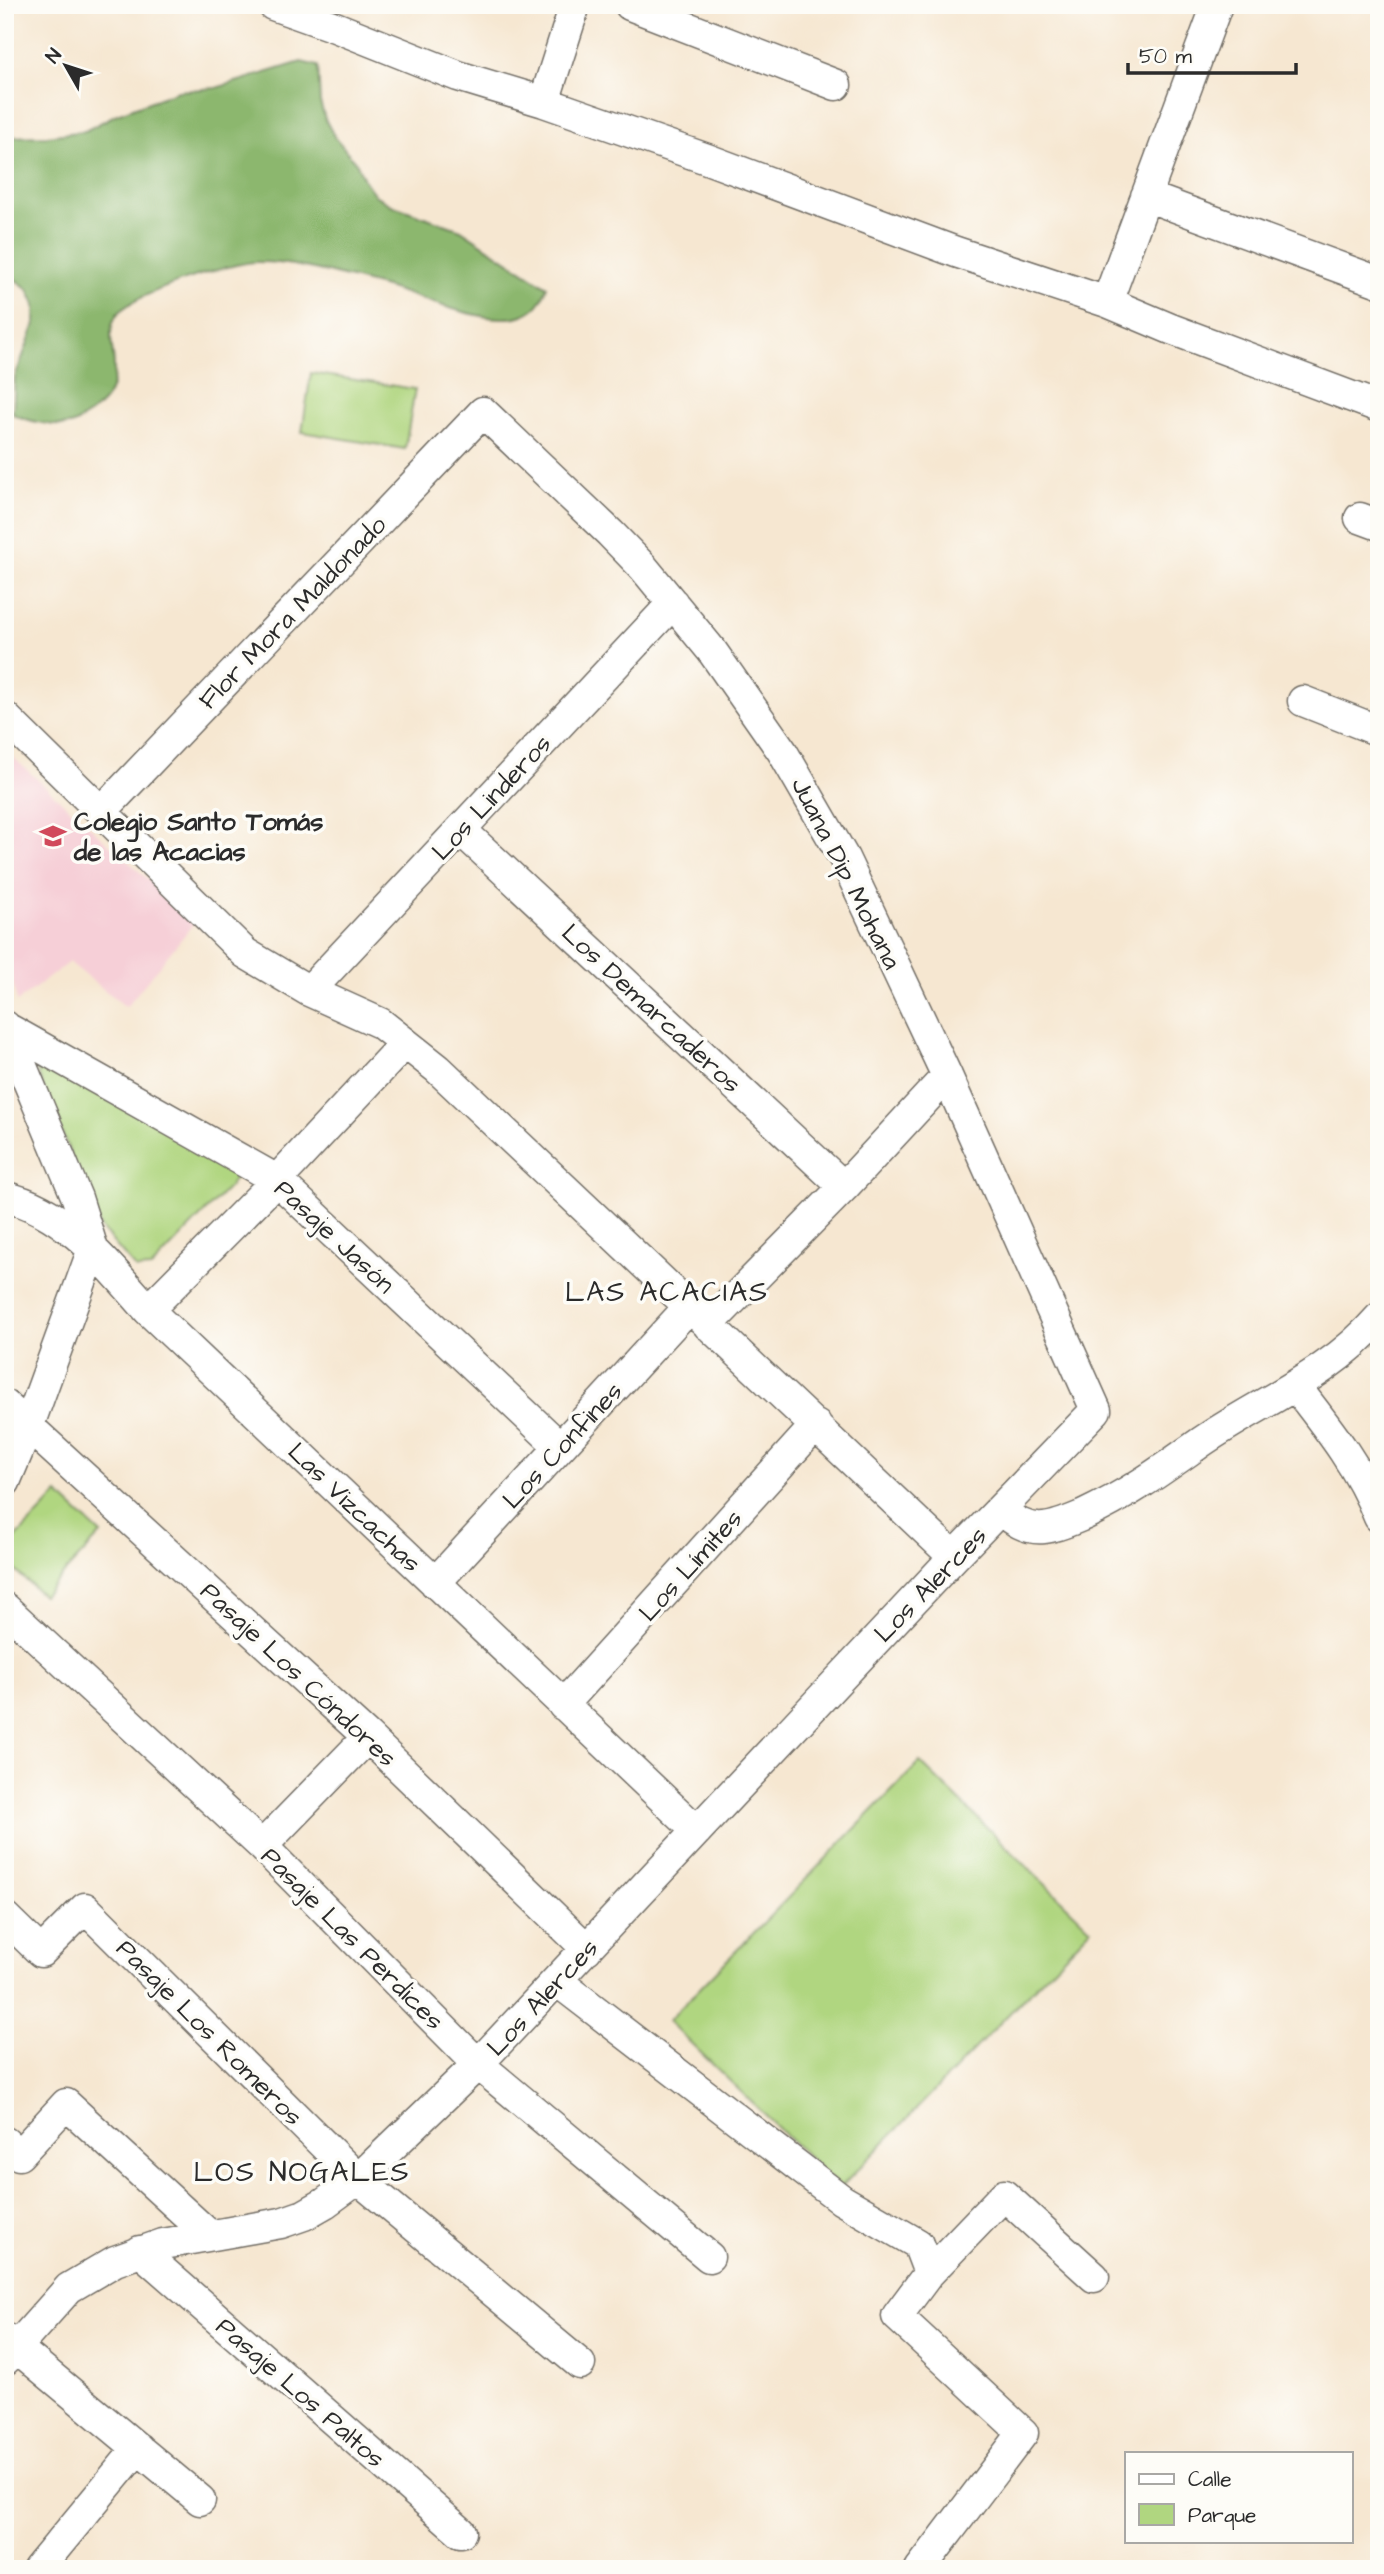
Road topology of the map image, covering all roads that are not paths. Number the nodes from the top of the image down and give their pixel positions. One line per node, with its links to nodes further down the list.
1 (273, 5): 6 (street)
2 (575, 5): 6 (street)
3 (630, 5): 5 (street)
4 (1217, 5): 7 (street)
5 (836, 86)
6 (544, 102): 9 (street)
7 (1146, 196): 8 (street); 9 (street)
8 (1379, 282)
9 (1107, 302): 10 (street)
10 (1379, 407)
11 (483, 412): 12 (street, Juana Dip Mohana); 16 (street, Flor Mora Maldonado)
12 (673, 603): 17 (street, Los Linderos); 21 (street, Juana Dip Mohana)
13 (1303, 701): 15 (street)
14 (5, 718): 16 (street)
15 (1379, 731)
16 (101, 812): 18 (street)
17 (461, 830): 18 (street, Los Linderos); 23 (street, Los Demarcaderos)
18 (309, 991): 20 (street)
19 (5, 1027): 22 (street, Pasaje Jasón); 25 (street)
20 (405, 1043): 22 (street); 27 (street)
21 (947, 1076): 23 (street, Los Confines); 31 (street, Juana Dip Mohana)
22 (277, 1180): 26 (street); 34 (street, Pasaje Jasón)
23 (844, 1187): 27 (street, Los Confines)
24 (5, 1196): 25 (street, Las Vizcachas)
25 (93, 1249): 26 (street, Las Vizcachas); 32 (street)
26 (148, 1310): 39 (street, Las Vizcachas)
27 (698, 1316): 33 (street); 34 (street, Los Confines)
28 (1379, 1318): 29 (street, Los Alerces)
29 (1296, 1387): 36 (street, Los Alerces); 37 (street)
30 (5, 1405): 32 (street, Pasaje Los Cóndores)
31 (1096, 1410): 36 (street, Los Alerces)
32 (29, 1425): 35 (street); 42 (street, Pasaje Los Cóndores)
33 (816, 1425): 38 (street); 41 (street, Los Límites)
34 (560, 1447): 39 (street, Los Confines)
35 (5, 1482)
36 (1001, 1510): 38 (street, Los Alerces)
37 (1379, 1517)
38 (954, 1557): 43 (street, Los Alerces)
39 (435, 1583): 41 (street, Las Vizcachas)
40 (5, 1608): 44 (street, Pasaje Las Perdices)
41 (563, 1705): 43 (street, Las Vizcachas)
42 (368, 1737): 44 (street); 46 (street, Pasaje Los Cóndores)
43 (697, 1831): 46 (street, Los Alerces)
44 (262, 1846): 48 (street, Pasaje Las Perdices)
45 (5, 1917): 50 (street, Pasaje Los Romeros)
46 (587, 1949): 47 (street, Los Alerces)
47 (557, 1980): 48 (street, Los Alerces); 54 (street)
48 (478, 2064): 50 (street, Los Alerces); 53 (street, Pasaje Las Perdices)
49 (5, 2142): 51 (street)
50 (358, 2179): 51 (street, Los Alerces); 57 (street, Pasaje Los Romeros)
51 (209, 2235): 52 (street, Los Alerces)
52 (140, 2251): 56 (street, Los Alerces); 60 (street, Pasaje Los Paltos)
53 (709, 2257)
54 (929, 2273): 55 (street); 62 (street)
55 (1094, 2277)
56 (9, 2348): 58 (street)
57 (580, 2364)
58 (138, 2448): 59 (street); 61 (street)
59 (200, 2500)
60 (461, 2532)
61 (37, 2569)
62 (920, 2569)

